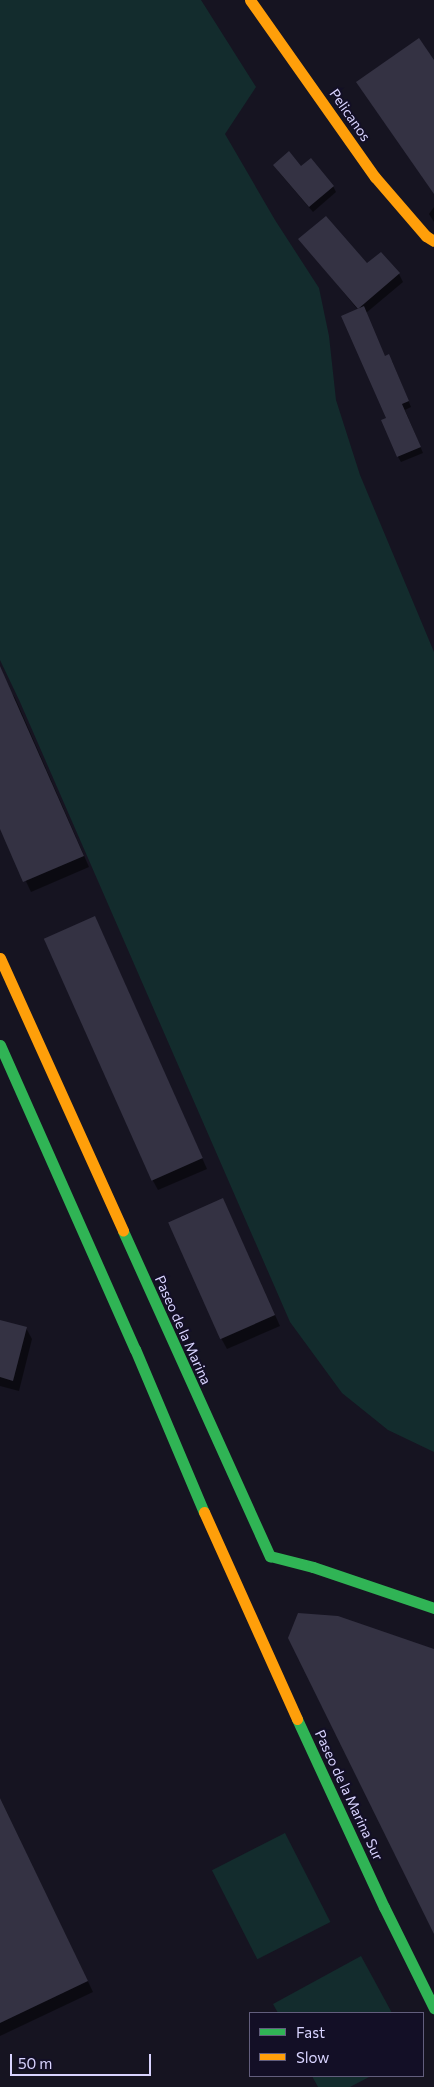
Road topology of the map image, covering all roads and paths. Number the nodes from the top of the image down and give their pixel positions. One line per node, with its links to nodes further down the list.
1 (250, 0): 2 (street, Pelicanos)
2 (434, 241)
3 (0, 958): 4 (street, Paseo de la Marina)
4 (3, 974): 8 (street, Paseo de la Marina)
5 (0, 1045): 7 (street)
6 (242, 1557): 7 (street)
7 (223, 1558): 9 (street, Paseo de la Marina Sur)
8 (434, 1608)
9 (434, 2008)

